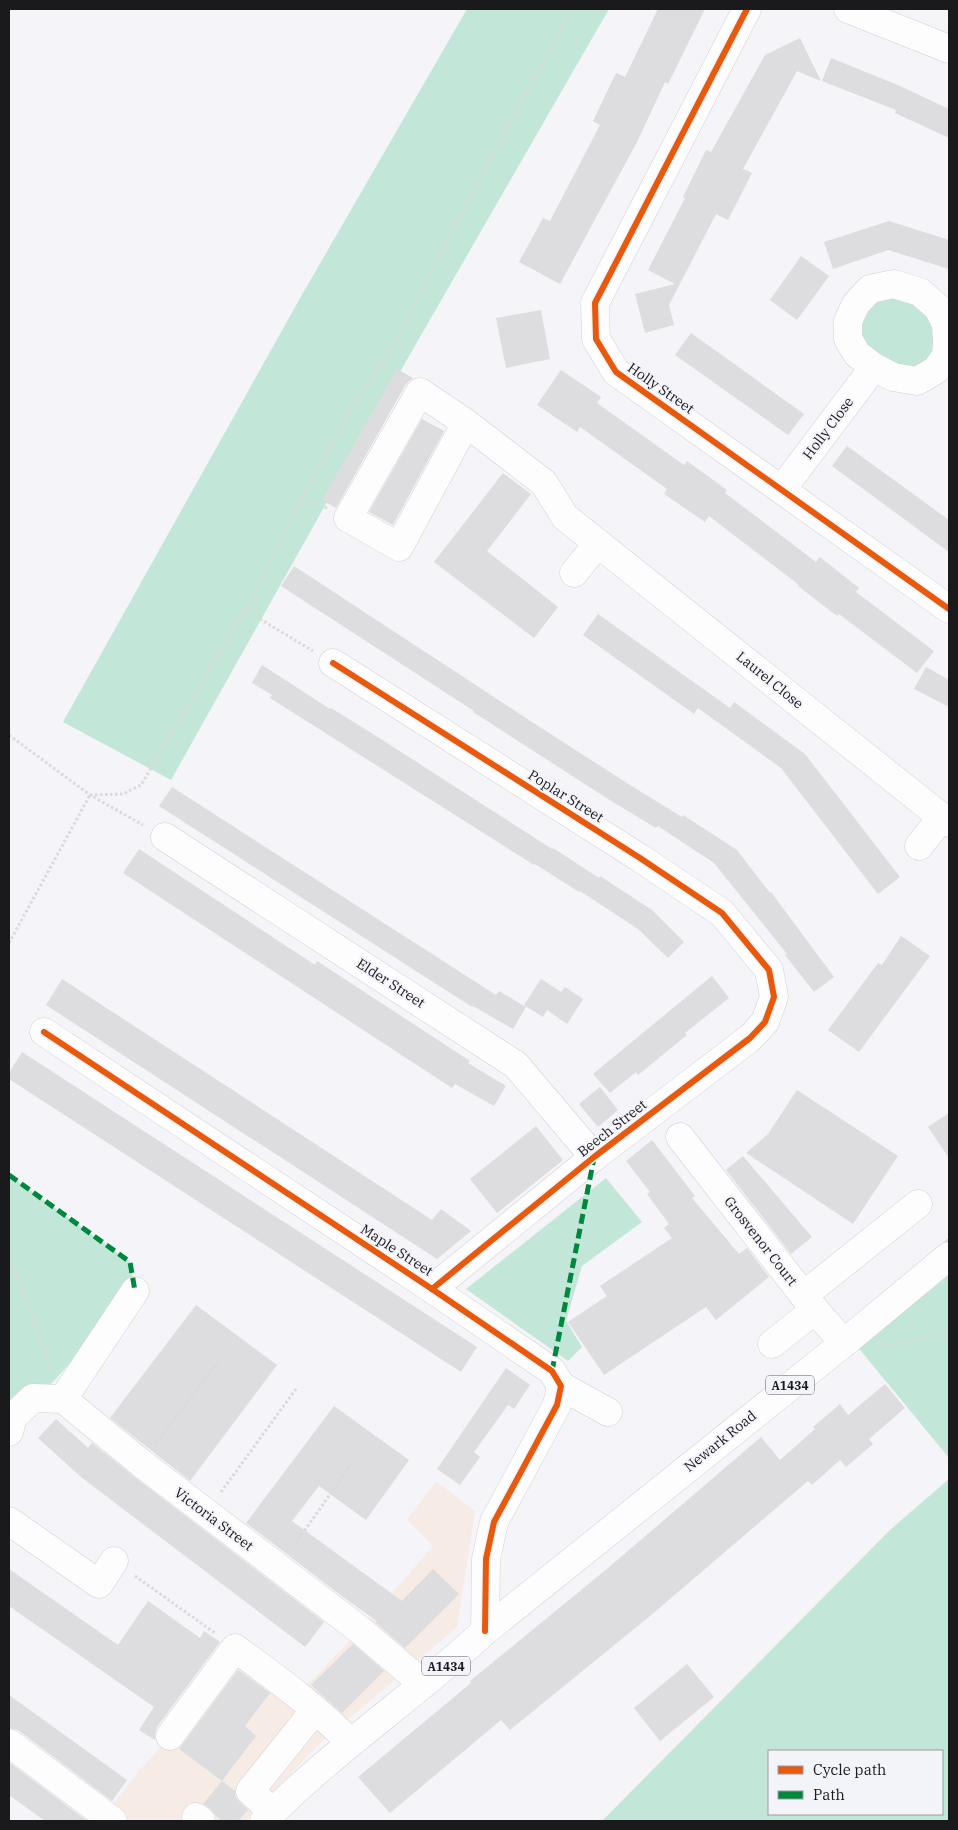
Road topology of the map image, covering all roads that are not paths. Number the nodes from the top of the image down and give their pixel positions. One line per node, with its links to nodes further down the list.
1 (748, 9): 6 (street, Holly Street)
2 (848, 9): 3 (street)
3 (949, 49)
4 (874, 366): 6 (street, Holly Close)
5 (466, 422): 5 (street); 7 (street, Laurel Close)
6 (782, 489): 9 (street, Holly Street)
7 (598, 543): 8 (street); 11 (street, Laurel Close)
8 (574, 573)
9 (949, 609)
10 (333, 663): 14 (street, Poplar Street)
11 (946, 820): 13 (street, Laurel Close)
12 (165, 837): 17 (street, Elder Street)
13 (920, 846)
14 (769, 970): 17 (street, Beech Street)
15 (44, 1032): 20 (street, Maple Street)
16 (680, 1137): 22 (street, Grosvenor Court)
17 (594, 1157): 20 (street, Beech Street)
18 (918, 1204): 22 (street)
19 (949, 1256): 23 (street, Newark Road / A1434)
20 (432, 1289): 25 (street, Maple Street)
21 (136, 1291): 26 (street)
22 (809, 1303): 23 (street, Grosvenor Court); 24 (street)
23 (844, 1343): 31 (street, Newark Road / A1434)
24 (772, 1344)
25 (561, 1386): 27 (street); 31 (street)
26 (63, 1399): 28 (street); 32 (street, Victoria Street)
27 (608, 1412)
28 (9, 1432)
29 (9, 1521): 30 (street)
30 (114, 1561)
31 (485, 1631): 32 (street, A1434)
32 (423, 1684): 36 (street, A1434)
33 (315, 1710): 34 (street); 36 (street); 37 (street)
34 (170, 1736)
35 (9, 1743): 38 (street)
36 (351, 1743): 37 (street, A1434)
37 (268, 1816)
38 (113, 1821)

